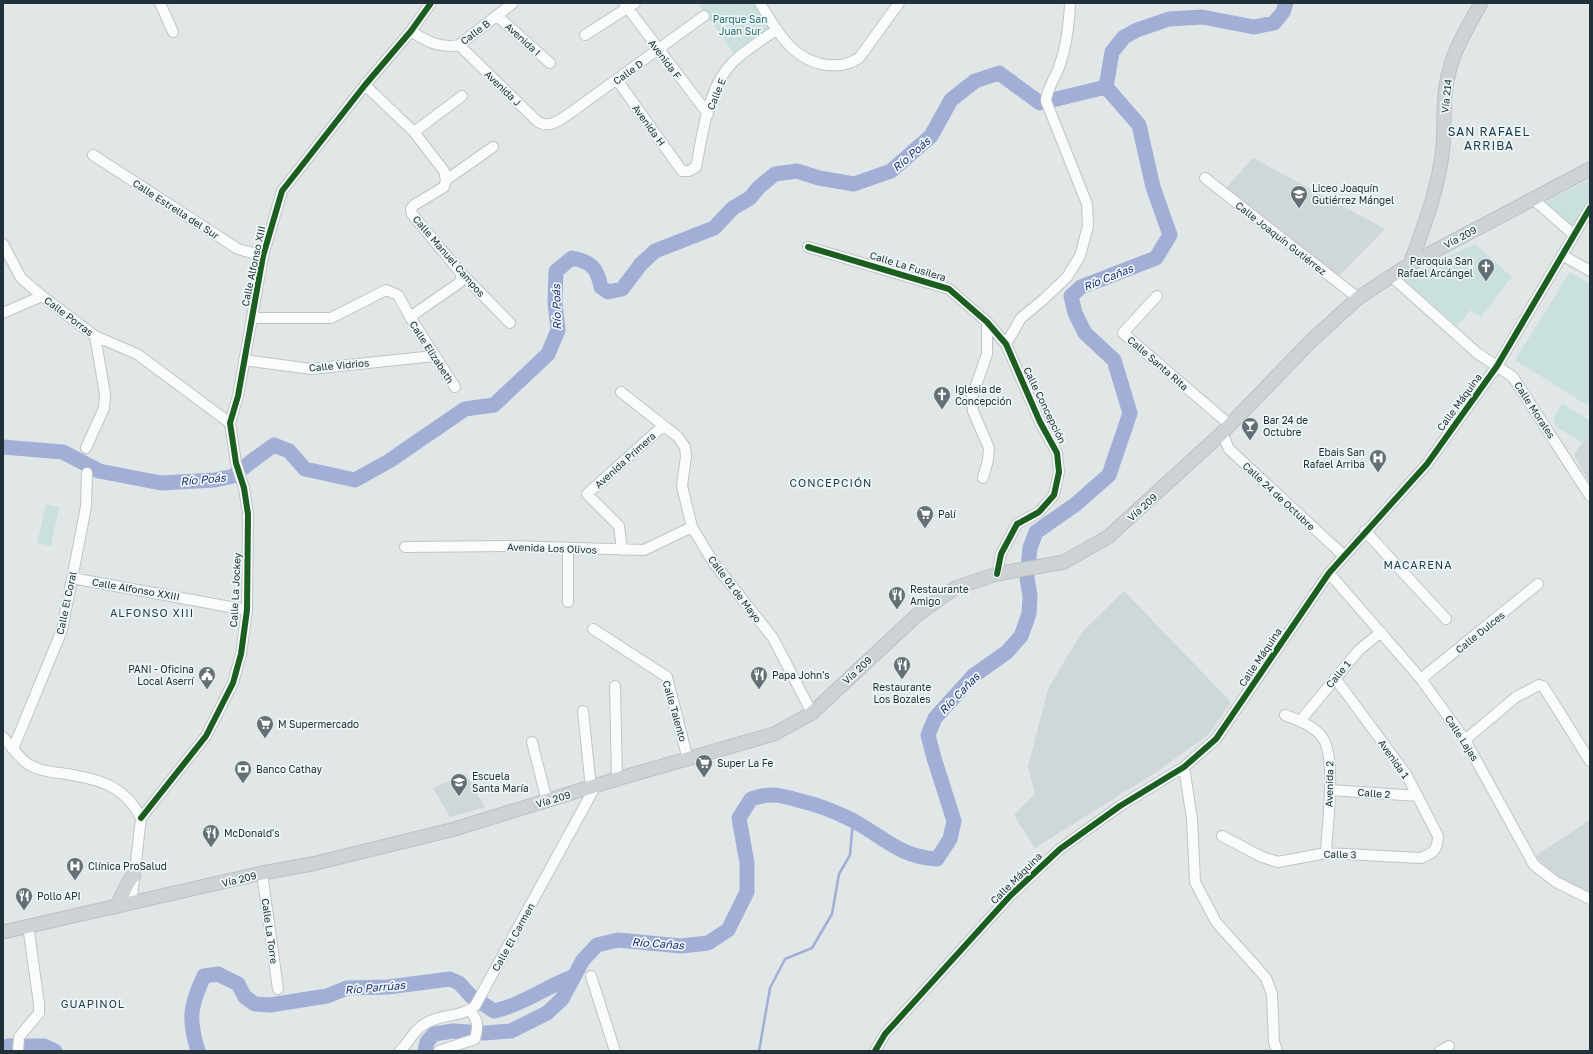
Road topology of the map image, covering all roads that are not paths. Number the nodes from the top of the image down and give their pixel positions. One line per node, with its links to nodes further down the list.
1 (160, 3): 13 (street)
2 (431, 3): 12 (street, Calle Alfonso XIII)
3 (513, 3): 9 (street, Calle B)
4 (760, 3): 11 (street)
5 (899, 3): 11 (street)
6 (1070, 3): 52 (street)
7 (1481, 3): 32 (main road, Vía 214)
8 (628, 5): 14 (street); 16 (street, Avenida F)
9 (497, 16): 15 (street, Calle B); 17 (street, Avenida I)
10 (704, 16): 16 (street, Calle D)
11 (776, 30): 21 (street, Calle E)
12 (412, 31): 15 (street, Calle B); 19 (street, Calle Alfonso XIII)
13 (173, 32)
14 (585, 35)
15 (459, 45): 22 (street, Avenida J)
16 (658, 50): 18 (street, Calle D); 21 (street, Avenida F)
17 (550, 63)
18 (617, 80): 22 (street, Calle D); 27 (street, Avenida H)
19 (365, 85): 23 (street); 38 (street, Calle Alfonso XIII)
20 (462, 96): 23 (street)
21 (708, 114): 27 (street, Calle E)
22 (550, 125)
23 (414, 132): 29 (street)
24 (493, 147): 29 (street)
25 (93, 155): 38 (street, Calle Estrella del Sur)
26 (1590, 170): 30 (main road, Vía 209)
27 (682, 171)
28 (1205, 178): 45 (street, Calle Joaquín Gutiérrez)
29 (446, 180): 41 (street, Calle Manuel Campos)
30 (1533, 198): 33 (street); 35 (main road, Vía 209)
31 (1590, 208): 33 (street, Calle Máquina)
32 (1421, 233): 35 (main road); 39 (main road, Vía 214)
33 (1574, 235): 37 (street, Calle Máquina)
34 (3, 244): 43 (street, Calle Porras)
35 (1444, 246): 39 (main road, Vía 209)
36 (808, 247): 49 (street, Calle La Fusilera)
37 (1562, 255): 40 (street); 55 (street, Calle Máquina)
38 (263, 256): 48 (street, Calle Alfonso XIII)
39 (1410, 264): 42 (main road, Vía 209)
40 (1590, 271)
41 (460, 272): 47 (street, Calle Elizabeth); 50 (street, Calle Manuel Campos)
42 (1391, 276): 45 (main road, Vía 209); 55 (street, Calle Morales)
43 (42, 296): 46 (street); 51 (street, Calle Porras)
44 (1157, 296): 60 (street, Calle Santa Rita)
45 (1358, 298): 60 (main road, Vía 209)
46 (3, 313)
47 (410, 317): 48 (street); 53 (street, Calle Elizabeth)
48 (253, 318): 54 (street, Calle Alfonso XIII)
49 (987, 322): 52 (street, Calle La Fusilera); 64 (street)
50 (510, 323)
51 (95, 336): 58 (street, Calle Porras); 61 (street)
52 (1006, 344): 73 (street, Calle Concepción)
53 (434, 356): 54 (street, Calle Vidrios); 56 (street, Calle Elizabeth)
54 (244, 360): 58 (street, Calle Alfonso XIII)
55 (1498, 366): 65 (street, Calle Morales); 67 (street, Calle Máquina)
56 (455, 387)
57 (621, 392): 59 (street, Calle 01 de Mayo)
58 (230, 423): 62 (street, Calle Alfonso XIII)
59 (663, 426): 66 (street, Calle 01 de Mayo); 70 (street, Avenida Primera)
60 (1226, 429): 71 (street, Calle 24 de Octubre); 73 (main road, Vía 209)
61 (86, 448)
62 (236, 463): 77 (street, Calle La Jockey)
63 (87, 473): 74 (street, Calle El Coral)
64 (983, 478)
65 (1590, 496)
66 (692, 527): 70 (street, Avenida Los Olivos); 85 (street, Calle 01 de Mayo)
67 (1365, 531): 71 (street, Calle Máquina); 78 (street)
68 (405, 546): 69 (street, Avenida Los Olivos)
69 (568, 548): 70 (street, Avenida Los Olivos); 76 (street)
70 (622, 550)
71 (1343, 556): 72 (street, Calle Máquina)
72 (1329, 573): 80 (street, Calle Lajas); 94 (street, Calle Máquina)
73 (997, 574): 85 (main road, Vía 209)
74 (72, 578): 77 (street, Calle Alfonso XXIII); 91 (street, Calle El Coral)
75 (1538, 584): 82 (street, Calle Dulces)
76 (568, 602)
77 (247, 610): 100 (street, Calle La Jockey)
78 (1446, 619)
79 (593, 629): 92 (street, Calle Talento)
80 (1381, 632): 81 (street, Calle 1); 82 (street, Calle Lajas)
81 (1335, 678): 87 (street, Calle 1); 98 (street, Avenida 1)
82 (1421, 679): 89 (street, Calle Lajas)
83 (615, 686): 95 (street)
84 (583, 711): 96 (street)
85 (812, 713): 92 (main road, Vía 209)
86 (1286, 715): 87 (street, Avenida 2)
87 (1300, 721): 97 (street, Avenida 2)
88 (3, 737): 91 (street)
89 (1465, 740): 93 (street); 106 (street, Calle Lajas)
90 (532, 742): 99 (street)
91 (13, 749): 100 (street)
92 (688, 760): 95 (main road, Vía 209)
93 (1590, 761)
94 (1184, 767): 118 (street, Calle Máquina); 119 (street)
95 (617, 779): 96 (main road, Vía 209)
96 (593, 788): 99 (main road, Vía 209); 113 (street, Calle El Carmen)
97 (1330, 790): 98 (street, Calle 2); 103 (street, Avenida 2)
98 (1418, 796): 102 (street, Avenida 1)
99 (547, 801): 104 (main road, Vía 209)
100 (141, 818): 105 (street)
101 (1222, 836): 103 (street, Calle 3)
102 (1437, 848): 103 (street, Calle 3)
103 (1326, 852)
104 (262, 873): 107 (main road, Vía 209); 112 (street, Calle La Torre)
105 (134, 875): 107 (street); 108 (main road)
106 (1590, 899)
107 (130, 904): 108 (main road, Vía 209)
108 (115, 907): 109 (main road, Vía 209)
109 (28, 926): 110 (main road, Vía 209); 114 (street)
110 (3, 932)
111 (591, 976): 117 (street)
112 (278, 990)
113 (472, 1008): 115 (street); 116 (street)
114 (18, 1051)
115 (400, 1051)
116 (439, 1051)
117 (615, 1051)
118 (875, 1051)
119 (1277, 1051)

